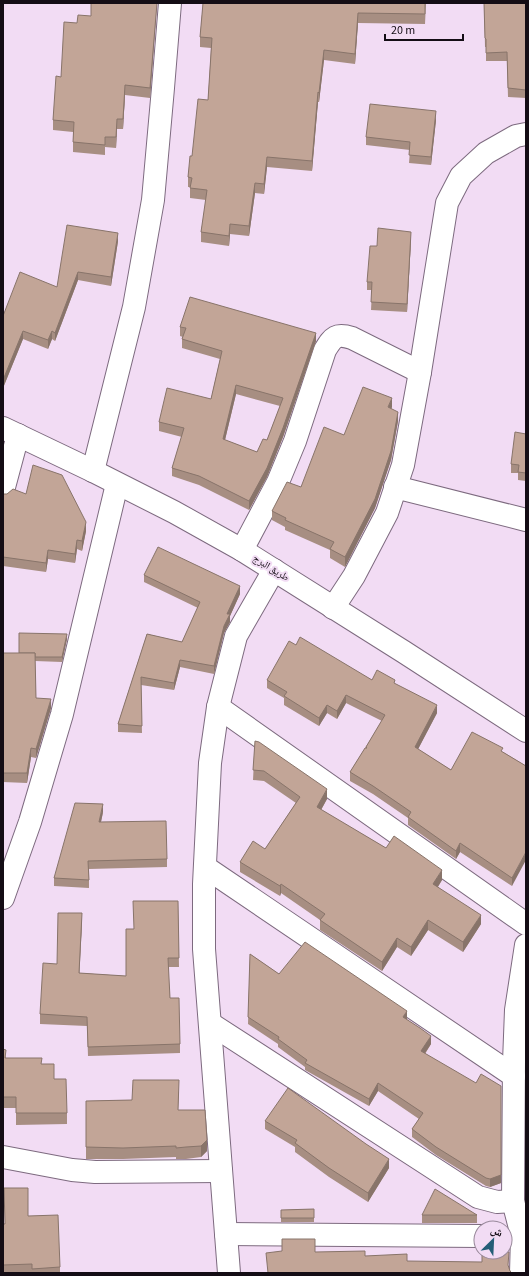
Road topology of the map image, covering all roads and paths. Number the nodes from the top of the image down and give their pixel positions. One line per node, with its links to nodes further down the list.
1 (170, 3): 5 (street)
2 (526, 134): 3 (street)
3 (420, 372): 7 (street); 10 (street)
4 (10, 432): 5 (street, طريق البرج); 8 (street)
5 (93, 471): 6 (street, طريق البرج)
6 (117, 484): 10 (street, طريق البرج); 16 (street)
7 (395, 488): 9 (street); 12 (street)
8 (3, 491)
9 (526, 520)
10 (242, 550): 11 (street, طريق البرج)
11 (274, 570): 12 (street, طريق البرج); 13 (street)
12 (333, 608): 14 (street, طريق البرج)
13 (218, 707): 15 (street); 17 (street)
14 (526, 731)
15 (205, 867): 19 (street); 20 (street)
16 (3, 898)
17 (526, 924)
18 (526, 946): 20 (street)
19 (211, 1024): 23 (street); 24 (street)
20 (514, 1076): 22 (street)
21 (3, 1157): 23 (street)
22 (520, 1163): 24 (street)
23 (221, 1171): 26 (street)
24 (513, 1201): 25 (street)
25 (513, 1220)
26 (226, 1234): 27 (street); 29 (street)
27 (473, 1236)
28 (513, 1236): 30 (street)
29 (229, 1273)
30 (521, 1273)

